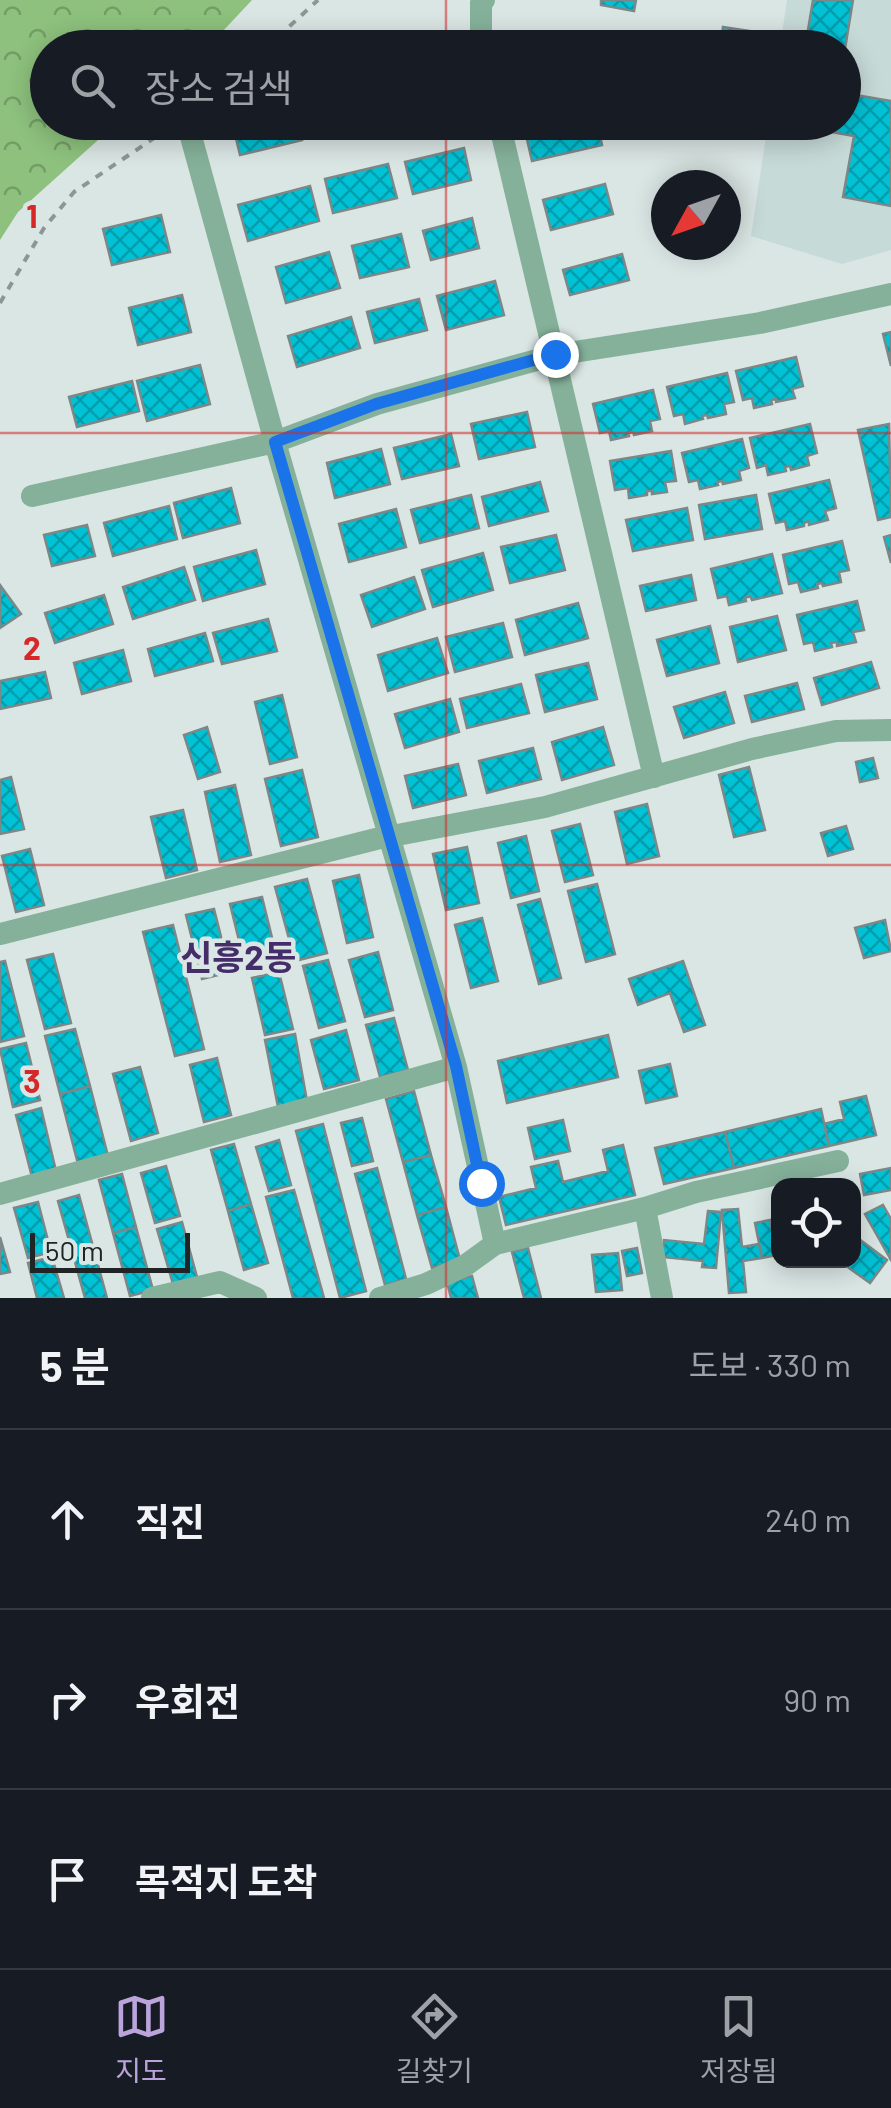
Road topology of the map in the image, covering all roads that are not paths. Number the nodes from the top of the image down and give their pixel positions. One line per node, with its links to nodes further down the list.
1 (484, 0): 2 (street)
2 (481, 30)
3 (192, 140): 7 (street)
4 (503, 140): 6 (street)
5 (891, 294): 6 (street)
6 (555, 354): 7 (street); 10 (street)
7 (275, 442): 8 (street); 11 (street)
8 (32, 496)
9 (891, 730): 10 (street)
10 (654, 776): 11 (street)
11 (388, 837): 12 (street); 13 (street)
12 (0, 934)
13 (456, 1066): 15 (street); 17 (street)
14 (838, 1160): 16 (street)
15 (0, 1194)
16 (645, 1208): 17 (street); 18 (street)
17 (495, 1244): 21 (street)
18 (662, 1295)
19 (152, 1298): 20 (street)
20 (256, 1298)
21 (380, 1298)

